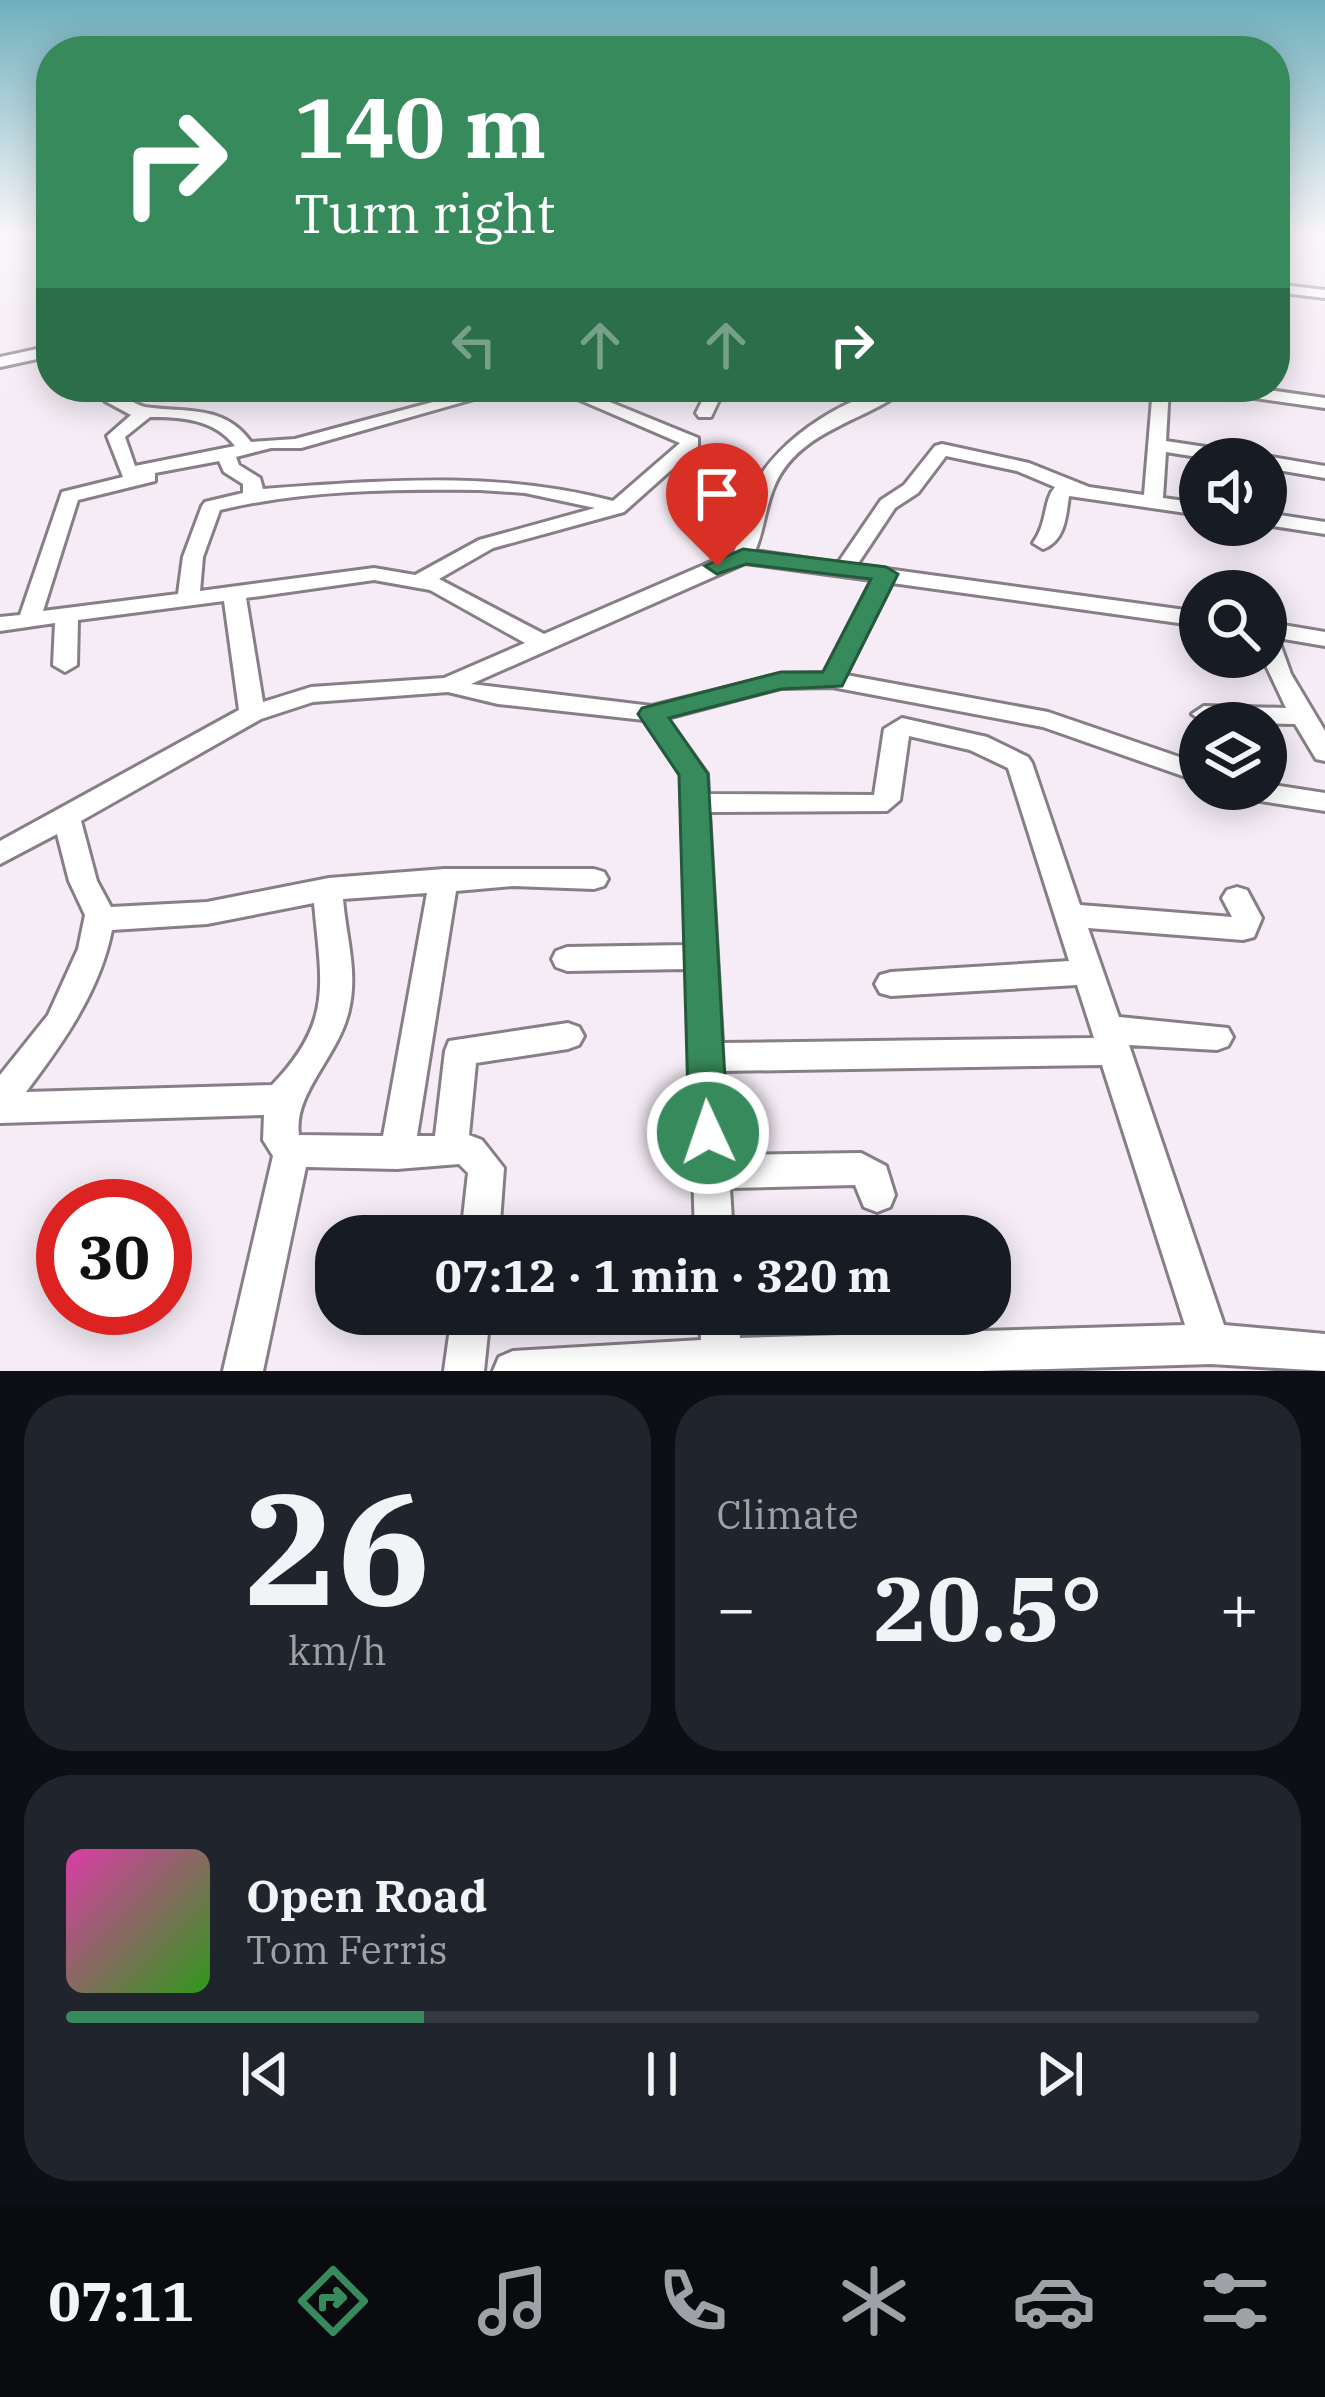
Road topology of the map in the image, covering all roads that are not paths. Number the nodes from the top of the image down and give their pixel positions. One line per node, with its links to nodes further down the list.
1 (36, 354): 2 (street)
2 (0, 362)
3 (1290, 398): 10 (street)
4 (121, 402): 11 (street)
5 (453, 402): 14 (street)
6 (595, 402): 25 (street)
7 (710, 402): 12 (street)
8 (874, 402): 29 (street)
9 (1160, 402): 13 (street)
10 (1325, 403)
11 (142, 412): 14 (street); 20 (street)
12 (705, 413)
13 (1157, 445): 15 (street); 23 (street)
14 (246, 448): 16 (street)
15 (1179, 448)
16 (225, 454): 20 (street); 22 (street)
17 (1287, 466): 19 (street)
18 (178, 471): 20 (street)
19 (1325, 472)
20 (134, 477): 37 (street)
21 (1082, 491): 23 (street); 28 (street); 30 (street)
22 (253, 496): 25 (street); 34 (street)
23 (1153, 502): 24 (street)
24 (1179, 506)
25 (617, 508): 32 (street)
26 (1287, 523): 27 (street)
27 (1325, 528)
28 (1043, 543)
29 (743, 556): 30 (street); 41 (street)
30 (844, 568): 31 (street)
31 (886, 574): 36 (street); 44 (street)
32 (422, 580): 33 (street); 41 (street)
33 (234, 592): 34 (street); 46 (street)
34 (188, 600): 35 (street)
35 (67, 617): 37 (street); 42 (street)
36 (1179, 617)
37 (29, 622): 38 (street)
38 (0, 624)
39 (1287, 635): 40 (street)
40 (1325, 639)
41 (547, 644): 45 (street)
42 (65, 665)
43 (1281, 678): 49 (street)
44 (832, 680): 47 (street); 51 (street)
45 (448, 685): 46 (street); 47 (street)
46 (252, 712): 55 (street)
47 (652, 714): 54 (street)
48 (1287, 716): 49 (street)
49 (1304, 716): 50 (street)
50 (1325, 753)
51 (1179, 766)
52 (1287, 796): 53 (street)
53 (1325, 802)
54 (697, 803): 61 (street); 63 (street)
55 (66, 814): 56 (street); 62 (street)
56 (0, 854)
57 (444, 879): 58 (street); 59 (street); 75 (street)
58 (594, 879)
59 (328, 889): 62 (street); 71 (street)
60 (1237, 898): 61 (street)
61 (1071, 915): 65 (street)
62 (100, 919): 72 (street)
63 (702, 957): 64 (street); 70 (street)
64 (567, 959)
65 (1089, 972): 66 (street); 69 (street)
66 (891, 984)
67 (568, 1036): 73 (street)
68 (1216, 1037): 69 (street)
69 (1112, 1041): 70 (street); 82 (street)
70 (704, 1057): 76 (street)
71 (279, 1102): 72 (street); 74 (street)
72 (0, 1104)
73 (451, 1146): 75 (street); 78 (street)
74 (292, 1151): 75 (street); 85 (street)
75 (397, 1154)
76 (711, 1172): 77 (street); 79 (street)
77 (877, 1195)
78 (482, 1215)
79 (713, 1215)
80 (468, 1335): 86 (street)
81 (721, 1335): 84 (street)
82 (1210, 1344): 83 (street); 84 (street)
83 (1325, 1354)
84 (723, 1365): 87 (street)
85 (243, 1371)
86 (464, 1371)
87 (513, 1371)

